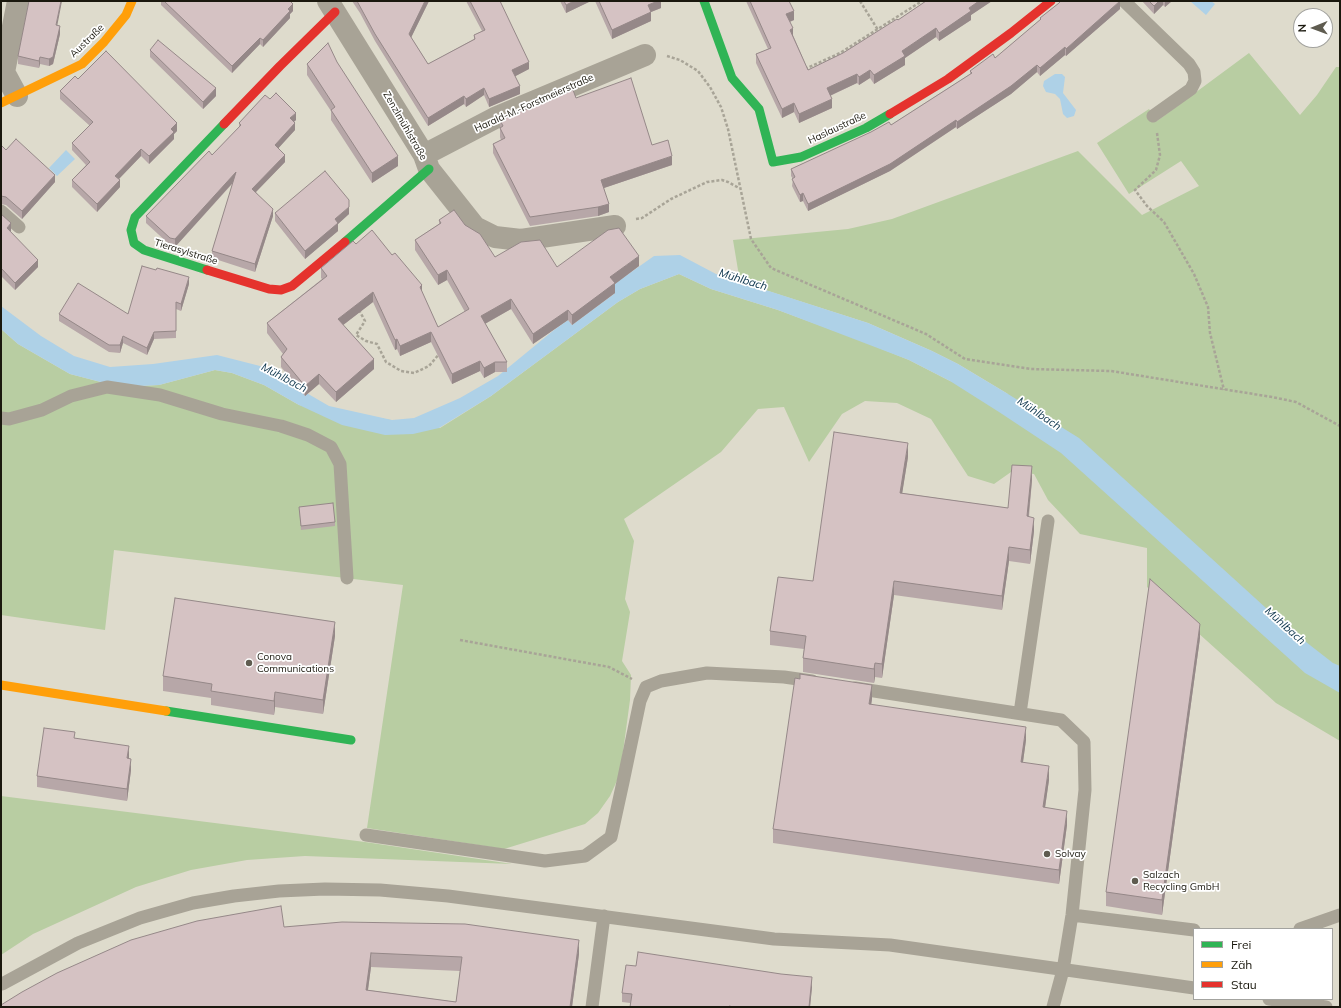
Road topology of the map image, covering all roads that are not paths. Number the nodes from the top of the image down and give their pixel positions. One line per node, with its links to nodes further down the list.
1 (18, 1): 8 (street)
2 (132, 1): 8 (street, Austraße)
3 (704, 1): 4 (street, Haslaustraße)
4 (1051, 1)
5 (1124, 1): 9 (lane)
6 (332, 7): 10 (street, Zenzlmühlstraße); 10 (street, Tierasylstraße)
7 (645, 55): 10 (street, Harald-M.-Forstmeierstraße)
8 (9, 99)
9 (1153, 116)
10 (426, 162): 12 (street, Zenzlmühlstraße)
11 (1, 211): 13 (lane)
12 (615, 226)
13 (19, 227)
14 (1, 418): 16 (lane)
15 (1048, 521): 20 (lane)
16 (347, 578)
17 (823, 683): 22 (lane)
18 (1, 685): 21 (street)
19 (839, 685): 20 (lane)
20 (1020, 713): 23 (lane)
21 (351, 740)
22 (366, 835)
23 (1072, 915): 27 (lane); 28 (lane)
24 (1340, 915): 26 (lane)
25 (604, 916): 28 (lane); 29 (lane); 32 (lane)
26 (1303, 928)
27 (1193, 930)
28 (1063, 970): 30 (lane); 33 (lane)
29 (2, 984)
30 (1193, 988)
31 (1276, 1000): 34 (lane)
32 (592, 1007)
33 (1053, 1007)
34 (1326, 1007)

